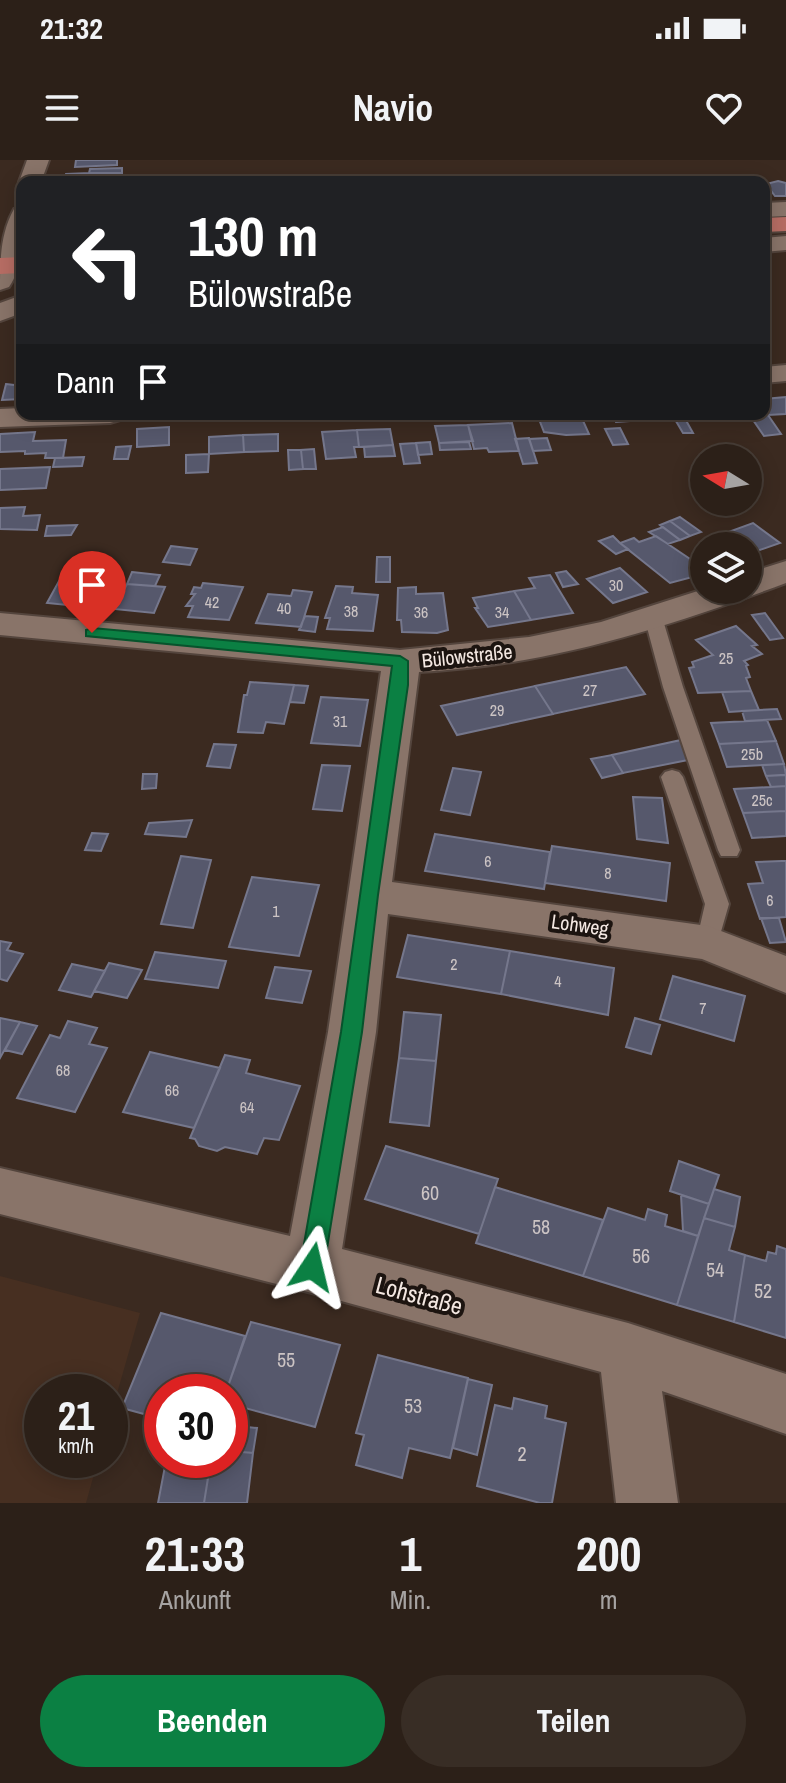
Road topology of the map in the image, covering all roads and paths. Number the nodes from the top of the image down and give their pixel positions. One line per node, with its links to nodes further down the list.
1 (16, 226): 2 (street)
2 (7, 270)
3 (786, 571): 4 (street)
4 (762, 580)
5 (697, 604): 6 (street, Bülowstraße)
6 (654, 620): 8 (street, Bülowstraße); 10 (lane)
7 (0, 624): 8 (street, Bülowstraße)
8 (400, 661): 11 (street)
9 (672, 777): 12 (lane)
10 (729, 850)
11 (368, 895): 12 (street, Lohweg); 15 (street)
12 (708, 943): 13 (street, Lohweg)
13 (786, 975)
14 (0, 1191): 15 (street, Lohstraße)
15 (312, 1267): 16 (street, Lohstraße)
16 (628, 1351): 17 (street, Lohstraße); 18 (street)
17 (786, 1404)
18 (647, 1503)

